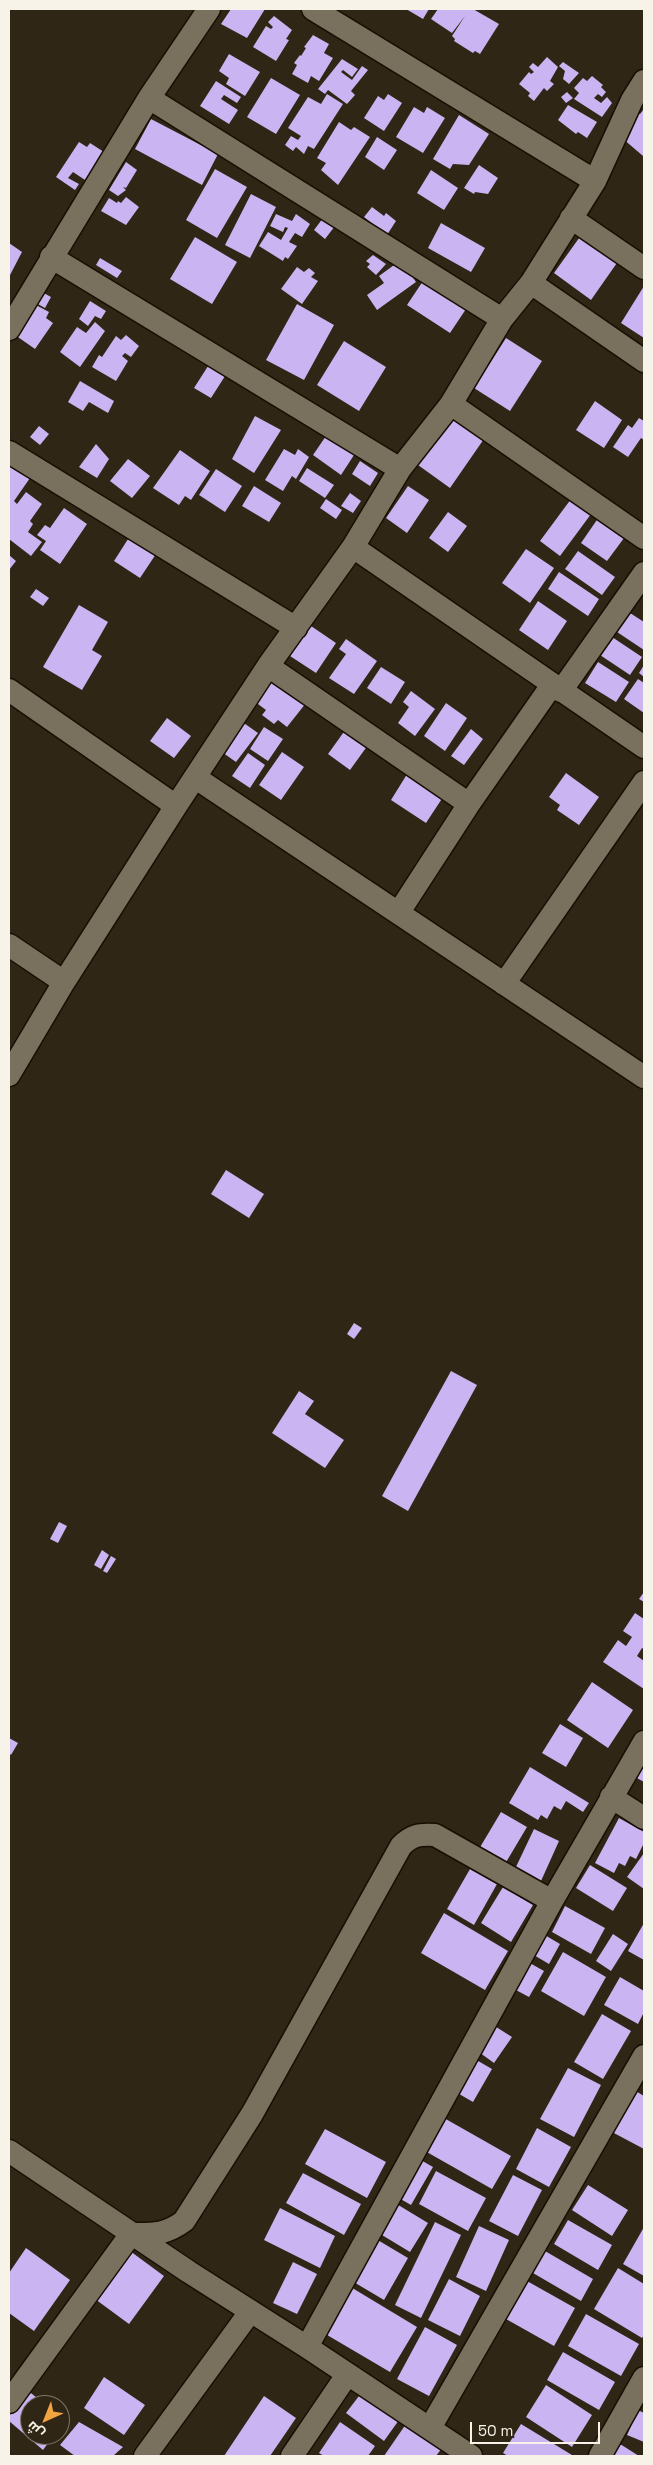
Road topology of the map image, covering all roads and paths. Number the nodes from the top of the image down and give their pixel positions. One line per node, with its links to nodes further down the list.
1 (208, 9): 4 (street)
2 (313, 9): 5 (street)
3 (644, 82): 5 (street)
4 (149, 98): 7 (street); 10 (street)
5 (595, 181): 6 (street)
6 (571, 218): 8 (street); 9 (street)
7 (51, 257): 11 (street); 15 (street)
8 (644, 268)
9 (531, 283): 10 (street); 12 (street)
10 (502, 319): 13 (street)
11 (9, 329)
12 (644, 361)
13 (451, 404): 15 (street); 16 (street)
14 (9, 452): 19 (street)
15 (400, 469): 17 (street)
16 (644, 538)
17 (353, 547): 19 (street); 21 (street)
18 (644, 574): 21 (street)
19 (296, 628): 20 (street)
20 (268, 666): 24 (street); 26 (street)
21 (556, 688): 23 (street); 26 (street)
22 (9, 690): 27 (street)
23 (644, 747)
24 (196, 778): 27 (street); 28 (street)
25 (644, 782): 31 (street)
26 (469, 804): 28 (street)
27 (176, 806): 30 (street)
28 (399, 912): 31 (street)
29 (9, 945): 30 (street)
30 (64, 982): 32 (street)
31 (504, 984): 33 (street)
32 (9, 1075)
33 (644, 1078)
34 (644, 1742): 35 (street)
35 (611, 1797): 36 (street); 37 (street)
36 (644, 1818)
37 (552, 1901): 40 (street); 42 (street)
38 (644, 2056): 46 (street)
39 (12, 2160): 40 (street)
40 (131, 2234): 41 (street); 45 (street)
41 (250, 2312): 42 (street); 47 (street)
42 (307, 2348): 43 (street)
43 (347, 2375): 46 (street); 48 (street)
44 (644, 2378): 50 (street)
45 (9, 2402)
46 (430, 2428): 49 (street)
47 (145, 2456)
48 (292, 2456)
49 (471, 2456)
50 (600, 2456)

